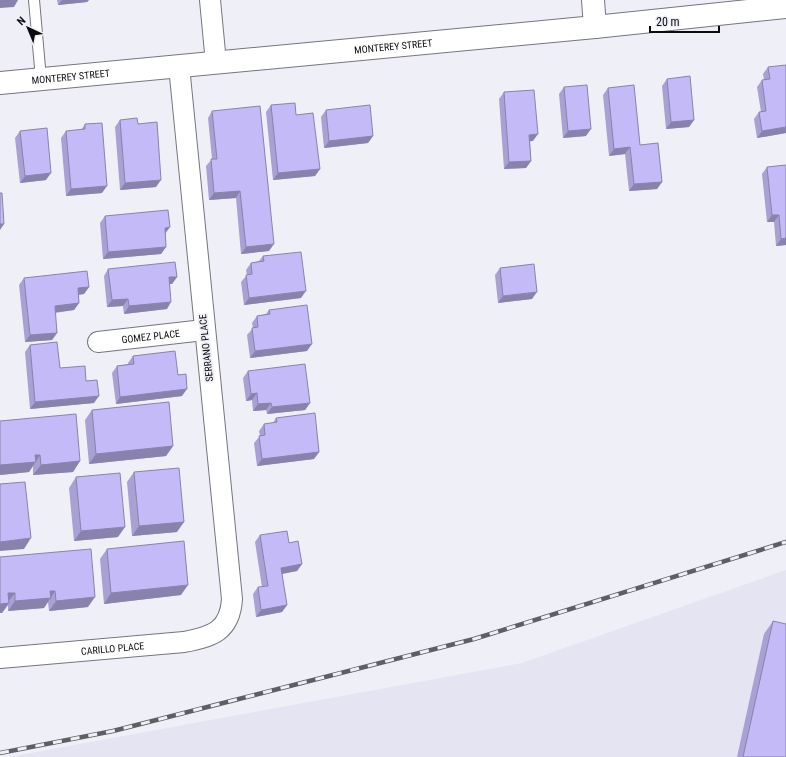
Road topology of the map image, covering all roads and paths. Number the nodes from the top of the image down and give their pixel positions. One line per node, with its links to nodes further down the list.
1 (34, 0): 8 (lane)
2 (210, 0): 6 (street)
3 (593, 0): 5 (street)
4 (786, 7): 5 (street, MONTEREY STREET)
5 (595, 26): 6 (street, MONTEREY STREET)
6 (216, 63): 7 (street, MONTEREY STREET)
7 (179, 66): 8 (street, MONTEREY STREET); 10 (street, SERRANO PLACE)
8 (41, 79): 9 (street, MONTEREY STREET)
9 (0, 83)
10 (204, 330): 11 (street, GOMEZ PLACE); 12 (street, SERRANO PLACE)
11 (98, 342)
12 (222, 627): 13 (street, CARILLO PLACE)
13 (0, 658)

